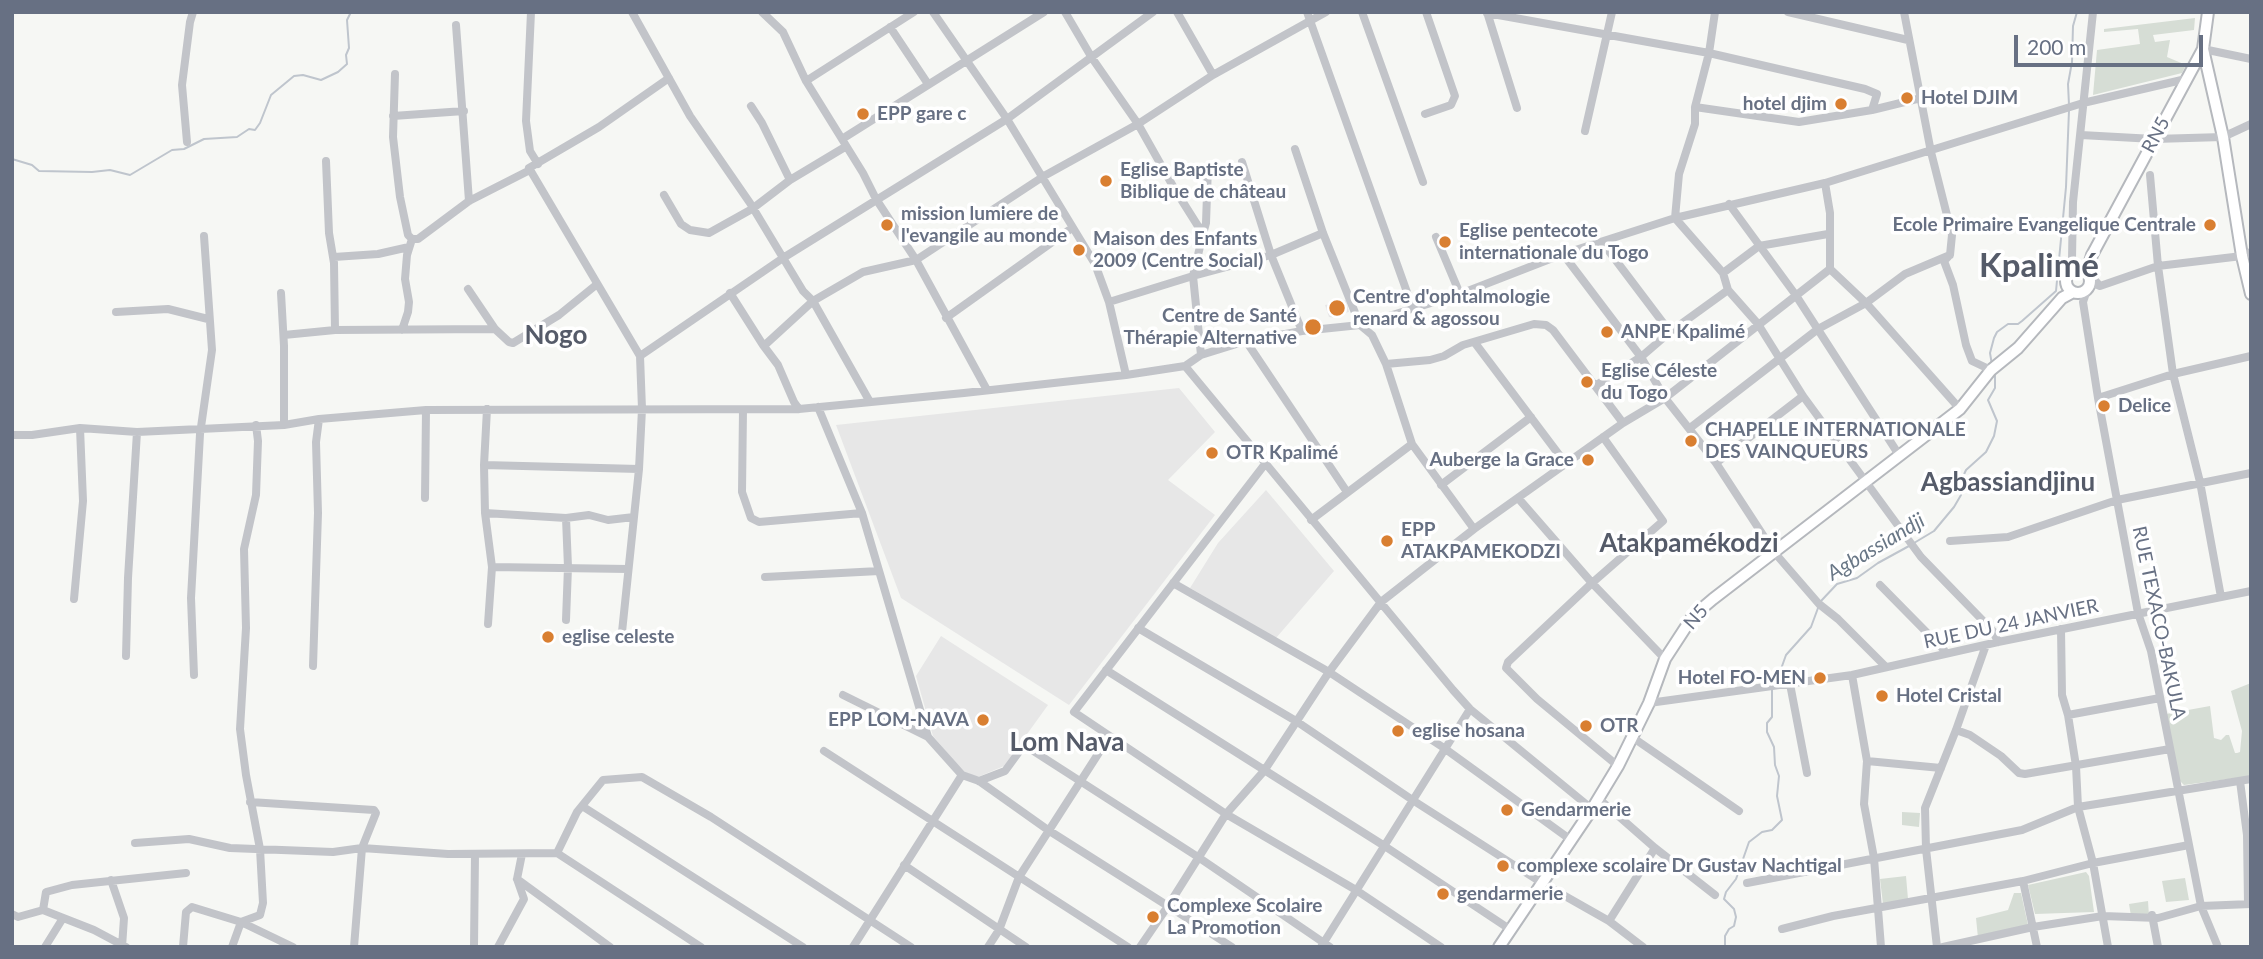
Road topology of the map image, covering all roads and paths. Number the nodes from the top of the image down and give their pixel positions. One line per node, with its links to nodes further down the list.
1 (193, 12): 53 (street)
2 (531, 12): 59 (street)
3 (632, 12): 33 (street)
4 (762, 12): 35 (street)
5 (914, 12): 23 (street)
6 (933, 12): 30 (street)
7 (1044, 12): 30 (street)
8 (1065, 12): 28 (street)
9 (1153, 12): 28 (street)
10 (1177, 12): 32 (street)
11 (1326, 12): 21 (street)
12 (1362, 12): 65 (street)
13 (1426, 12): 44 (street)
14 (1612, 12): 24 (street)
15 (1715, 12): 27 (street)
16 (1788, 12): 25 (street)
17 (1904, 12): 25 (street)
18 (2093, 12): 38 (street)
19 (2208, 12): 26 (main road, RN5 / RN5)
20 (1487, 13): 24 (street); 41 (street)
21 (1309, 17): 32 (street); 108 (street)
22 (456, 25): 43 (street)
23 (890, 27): 35 (street); 36 (street)
24 (1607, 33): 27 (street); 49 (street)
25 (1908, 40): 37 (street)
26 (2203, 48): 29 (street); 34 (main road, RN5 / RN5); 51 (main road)
27 (1709, 53): 40 (street); 42 (street)
28 (1092, 58): 46 (street); 47 (street)
29 (2251, 59)
30 (966, 60): 36 (street); 46 (street)
31 (395, 74): 45 (street)
32 (1213, 75): 47 (street)
33 (669, 78): 59 (street); 71 (street)
34 (2186, 79): 38 (street); 52 (main road, RN5 / RN5)
35 (806, 81): 54 (street)
36 (928, 84): 54 (street)
37 (1921, 98): 42 (street); 56 (street)
38 (2083, 103): 50 (street); 56 (street)
39 (751, 106): 64 (street)
40 (1695, 107): 42 (street); 72 (street)
41 (1517, 108)
42 (1872, 110)
43 (464, 111): 45 (street); 69 (street)
44 (1424, 114)
45 (393, 116): 80 (street)
46 (1007, 119): 63 (street); 68 (street)
47 (1138, 124): 63 (street); 75 (street)
48 (2251, 124): 51 (street)
49 (1585, 131)
50 (2081, 135): 52 (street); 90 (street)
51 (2223, 137): 52 (street); 83 (main road)
52 (2154, 139): 90 (main road, RN5 / RN5)
53 (187, 142)
54 (843, 143): 64 (street); 68 (street)
55 (1295, 149): 74 (street)
56 (1931, 152): 66 (street); 85 (street)
57 (327, 161): 86 (street)
58 (1242, 162): 84 (street)
59 (538, 164): 61 (street)
60 (1208, 166): 75 (street)
61 (529, 168): 69 (street); 94 (street)
62 (2150, 175): 89 (street)
63 (1044, 176): 73 (street); 88 (street)
64 (790, 180): 71 (street)
65 (1423, 182)
66 (1825, 183): 70 (street); 76 (street)
67 (664, 195): 71 (street)
68 (876, 199): 87 (street); 88 (street)
69 (469, 201): 80 (street)
70 (1729, 204): 72 (street); 81 (street)
71 (752, 209): 87 (street)
72 (1675, 218): 79 (street); 92 (street)
73 (1072, 228): 105 (street); 110 (street)
74 (1323, 233): 84 (street); 113 (street)
75 (1203, 234): 93 (street)
76 (1828, 234): 81 (street); 91 (street)
77 (204, 236): 111 (street)
78 (1436, 237): 101 (street)
79 (1602, 242): 82 (street); 119 (street)
80 (411, 243): 86 (street); 117 (street)
81 (1759, 246): 92 (street); 102 (street)
82 (1563, 254): 101 (street); 127 (street)
83 (2246, 254): 89 (street); 103 (main road)
84 (1271, 255): 93 (street); 118 (street)
85 (1950, 255): 107 (street); 131 (street)
86 (334, 257): 116 (street)
87 (783, 258): 100 (street); 104 (street)
88 (916, 260): 104 (street); 110 (street)
89 (2158, 266): 95 (street); 132 (street)
90 (2077, 267): 95 (main road); 96 (main road, RN5)
91 (1830, 269): 102 (street); 107 (street)
92 (1723, 273): 98 (street)
93 (1193, 276): 105 (street); 124 (street)
94 (596, 285): 114 (street); 125 (street)
95 (2093, 286): 96 (main road); 106 (street, RUE TEXACO-BAKULA)
96 (2070, 288): 106 (street); 131 (main road, RN5 / N5)
97 (468, 289): 114 (street)
98 (1728, 290): 112 (street); 119 (street)
99 (281, 293): 120 (street)
100 (730, 293): 123 (street); 125 (street)
101 (1460, 294): 108 (street)
102 (1795, 294): 112 (street); 115 (street)
103 (2251, 294)
104 (813, 301): 123 (street); 139 (street)
105 (1109, 302): 133 (street)
106 (2083, 302): 138 (street, RUE TEXACO-BAKULA)
107 (1866, 303): 115 (street); 144 (street)
108 (1413, 309): 113 (street)
109 (116, 312): 111 (street)
110 (946, 318): 135 (street)
111 (208, 319): 152 (street)
112 (1758, 324): 128 (street); 137 (street)
113 (1360, 325): 118 (street); 129 (street)
114 (495, 329): 117 (street)
115 (1818, 329): 128 (street); 159 (street)
116 (335, 330): 117 (street); 120 (street)
117 (402, 330)
118 (1302, 331): 121 (street)
119 (1670, 332): 127 (street)
120 (284, 335): 151 (street)
121 (1246, 341): 124 (street); 169 (street)
122 (1475, 343): 129 (street); 134 (street); 147 (street)
123 (763, 345): 143 (street)
124 (1201, 355): 130 (street)
125 (640, 356): 142 (street)
126 (2251, 356): 132 (street)
127 (1641, 357): 134 (street); 137 (street)
128 (1781, 359): 136 (street); 154 (street)
129 (1386, 364): 158 (street)
130 (1185, 366): 133 (street); 161 (street)
131 (1993, 368): 144 (main road, N5 / N5)
132 (2173, 374): 138 (street); 167 (street)
133 (1126, 375): 135 (street)
134 (1595, 386): 149 (street)
135 (987, 390): 139 (street)
136 (1802, 396): 160 (street); 166 (street)
137 (1665, 398): 149 (street); 154 (street)
138 (2098, 398): 172 (street, RUE TEXACO-BAKULA)
139 (870, 401): 140 (street)
140 (818, 407): 143 (street); 174 (street)
141 (487, 409): 142 (street); 145 (street); 163 (street)
142 (642, 409): 146 (street); 164 (street)
143 (799, 409): 146 (street)
144 (1960, 409): 159 (main road, N5 / N5)
145 (426, 410): 148 (street); 170 (street)
146 (743, 410): 174 (street)
147 (1531, 417): 162 (street); 168 (street)
148 (319, 419): 151 (street); 204 (street)
149 (1623, 423): 157 (street)
150 (256, 425): 151 (street); 152 (street); 238 (street)
151 (284, 425)
152 (202, 427): 155 (street); 208 (street)
153 (80, 428): 155 (street); 156 (street); 191 (street)
154 (1690, 428): 160 (street)
155 (137, 432): 202 (street)
156 (12, 435)
157 (1604, 437): 162 (street); 187 (street)
158 (1412, 444): 168 (street); 169 (street)
159 (1899, 455): 166 (main road, N5 / N5)
160 (1716, 463): 180 (street)
161 (1265, 464): 177 (street); 186 (street)
162 (1566, 464): 171 (street)
163 (484, 465): 164 (street); 173 (street)
164 (639, 470): 175 (street)
165 (2251, 472): 167 (street)
166 (1866, 480): 180 (main road, N5 / N5); 199 (street)
167 (2200, 482): 172 (street); 190 (street)
168 (1441, 485): 178 (street)
169 (1347, 492): 177 (street)
170 (425, 498)
171 (1518, 498): 178 (street); 187 (street)
172 (2117, 500): 179 (street); 193 (street, RUE TEXACO-BAKULA)
173 (485, 513): 176 (street); 181 (street)
174 (862, 513): 184 (street)
175 (634, 517): 176 (street); 183 (street)
176 (566, 518): 182 (street)
177 (1311, 520): 192 (street)
178 (1474, 529): 192 (street)
179 (1950, 541)
180 (1774, 552): 203 (main road, N5 / N5); 205 (street)
181 (492, 567): 182 (street); 195 (street)
182 (568, 567): 183 (street); 194 (street)
183 (628, 569): 198 (street)
184 (879, 572): 185 (street); 218 (street)
185 (765, 577)
186 (1173, 583): 196 (street); 207 (street)
187 (1592, 583): 203 (street); 225 (street)
188 (1880, 585): 201 (street)
189 (2251, 591): 190 (street, RUE DU 24 JANVIER)
190 (2221, 597): 193 (street, RUE DU 24 JANVIER)
191 (74, 599)
192 (1381, 602): 207 (street); 214 (street)
193 (2138, 613): 197 (street, RUE DU 24 JANVIER); 212 (street, RUE TEXACO-BAKULA)
194 (566, 620)
195 (488, 624)
196 (1138, 628): 206 (street); 216 (street)
197 (2061, 629): 199 (street, RUE DU 24 JANVIER); 215 (street)
198 (622, 632)
199 (1998, 642): 200 (street, RUE DU 24 JANVIER)
200 (1986, 645): 201 (street, RUE DU 24 JANVIER); 217 (street)
201 (1945, 654): 205 (street, RUE DU 24 JANVIER)
202 (126, 656)
203 (1665, 659): 213 (main road, N5 / N5)
204 (313, 666)
205 (1886, 667): 209 (street, RUE DU 24 JANVIER)
206 (1106, 670): 219 (street); 228 (street)
207 (1329, 672): 216 (street); 221 (street)
208 (194, 675)
209 (1852, 675): 210 (street, RUE DU 24 JANVIER); 224 (street)
210 (1790, 684): 213 (street, RUE DU 24 JANVIER); 229 (street)
211 (843, 695): 218 (street)
212 (2160, 698): 215 (street); 222 (street, RUE TEXACO-BAKULA)
213 (1648, 703): 220 (main road, N5 / N5)
214 (1470, 709): 221 (street); 241 (street)
215 (2068, 715): 226 (street)
216 (1296, 721): 228 (street); 237 (street)
217 (1956, 730): 226 (street); 227 (street)
218 (928, 737): 230 (street)
219 (1109, 737): 234 (street); 243 (street)
220 (1632, 737): 225 (main road, N5 / N5); 242 (street)
221 (1444, 748): 237 (street); 246 (street)
222 (2170, 749): 226 (street); 235 (street, RUE TEXACO-BAKULA)
223 (824, 751): 244 (street)
224 (1867, 761): 227 (street); 258 (street)
225 (1618, 766): 236 (main road, N5 / N5)
226 (2076, 766): 240 (street)
227 (1941, 768): 253 (street)
228 (1264, 771): 243 (street); 248 (street)
229 (1807, 773)
230 (962, 775): 233 (street); 244 (street)
231 (2251, 779): 232 (street)
232 (2240, 780): 235 (street); 261 (street)
233 (979, 781): 234 (street); 245 (street)
234 (1080, 781): 245 (street); 257 (street)
235 (2178, 791): 240 (street); 249 (street, RUE TEXACO-BAKULA)
236 (1599, 799): 241 (main road, N5 / N5); 251 (street)
237 (1414, 801): 248 (street); 267 (street)
238 (250, 802): 250 (street); 252 (street)
239 (582, 806): 254 (street); 281 (street); 299 (street)
240 (2078, 807): 253 (street); 259 (street)
241 (1592, 809): 246 (main road, N5 / N5)
242 (1739, 811)
243 (1226, 814): 257 (street); 269 (street)
244 (934, 820): 260 (street); 263 (street)
245 (1048, 830): 263 (street); 273 (street)
246 (1572, 840): 267 (main road, N5 / N5)
247 (135, 844): 252 (street)
248 (1382, 845): 269 (street); 287 (street)
249 (2189, 845): 259 (street); 274 (street, RUE TEXACO-BAKULA)
250 (362, 848): 252 (street); 255 (street); 295 (street)
251 (1655, 848): 270 (street); 282 (street)
252 (260, 849): 283 (street)
253 (1926, 849): 258 (street); 271 (street)
254 (557, 853): 256 (street); 298 (street)
255 (475, 854): 256 (street); 296 (street)
256 (522, 854): 264 (street)
257 (1198, 857): 273 (street); 288 (street)
258 (1874, 858): 268 (street); 275 (street)
259 (2093, 863): 266 (street); 277 (street)
260 (904, 865): 281 (street); 286 (street)
261 (2248, 868): 272 (street)
262 (186, 873): 265 (street)
263 (1019, 877): 286 (street); 304 (street)
264 (517, 879): 290 (street); 297 (street)
265 (111, 880): 276 (street); 289 (street)
266 (2023, 881): 271 (street); 284 (street)
267 (1542, 883): 282 (street); 287 (main road, N5 / N5)
268 (1747, 883)
269 (1356, 890): 288 (street); 307 (street)
270 (1715, 895)
271 (1932, 898): 275 (street); 311 (street)
272 (2249, 904): 274 (street)
273 (1168, 906): 305 (street); 306 (street)
274 (2201, 906): 278 (street); 316 (street, RUE TEXACO-BAKULA)
275 (1878, 909): 285 (street); 310 (street)
276 (43, 910): 279 (street); 280 (street)
277 (2104, 916): 278 (street); 284 (street); 314 (street)
278 (2155, 916): 315 (street)
279 (14, 917)
280 (63, 918): 289 (street); 291 (street)
281 (869, 921): 300 (street); 301 (street)
282 (1609, 921): 309 (street)
283 (241, 922): 292 (street); 293 (street); 294 (street)
284 (2033, 927): 312 (street); 313 (street)
285 (1782, 929)
286 (999, 930): 302 (street); 303 (street)
287 (1511, 930): 308 (main road, N5 / N5)
288 (1325, 945)
289 (124, 946)
290 (499, 946)
291 (45, 947)
292 (183, 947)
293 (232, 947)
294 (293, 947)
295 (354, 947)
296 (474, 947)
297 (610, 947)
298 (701, 947)
299 (803, 947)
300 (852, 947)
301 (911, 947)
302 (989, 947)
303 (1026, 947)
304 (1128, 947)
305 (1140, 947)
306 (1232, 947)
307 (1441, 947)
308 (1499, 947)
309 (1643, 947)
310 (1881, 947)
311 (1937, 947)
312 (1943, 947)
313 (2037, 947)
314 (2108, 947)
315 (2161, 947)
316 (2218, 947)

